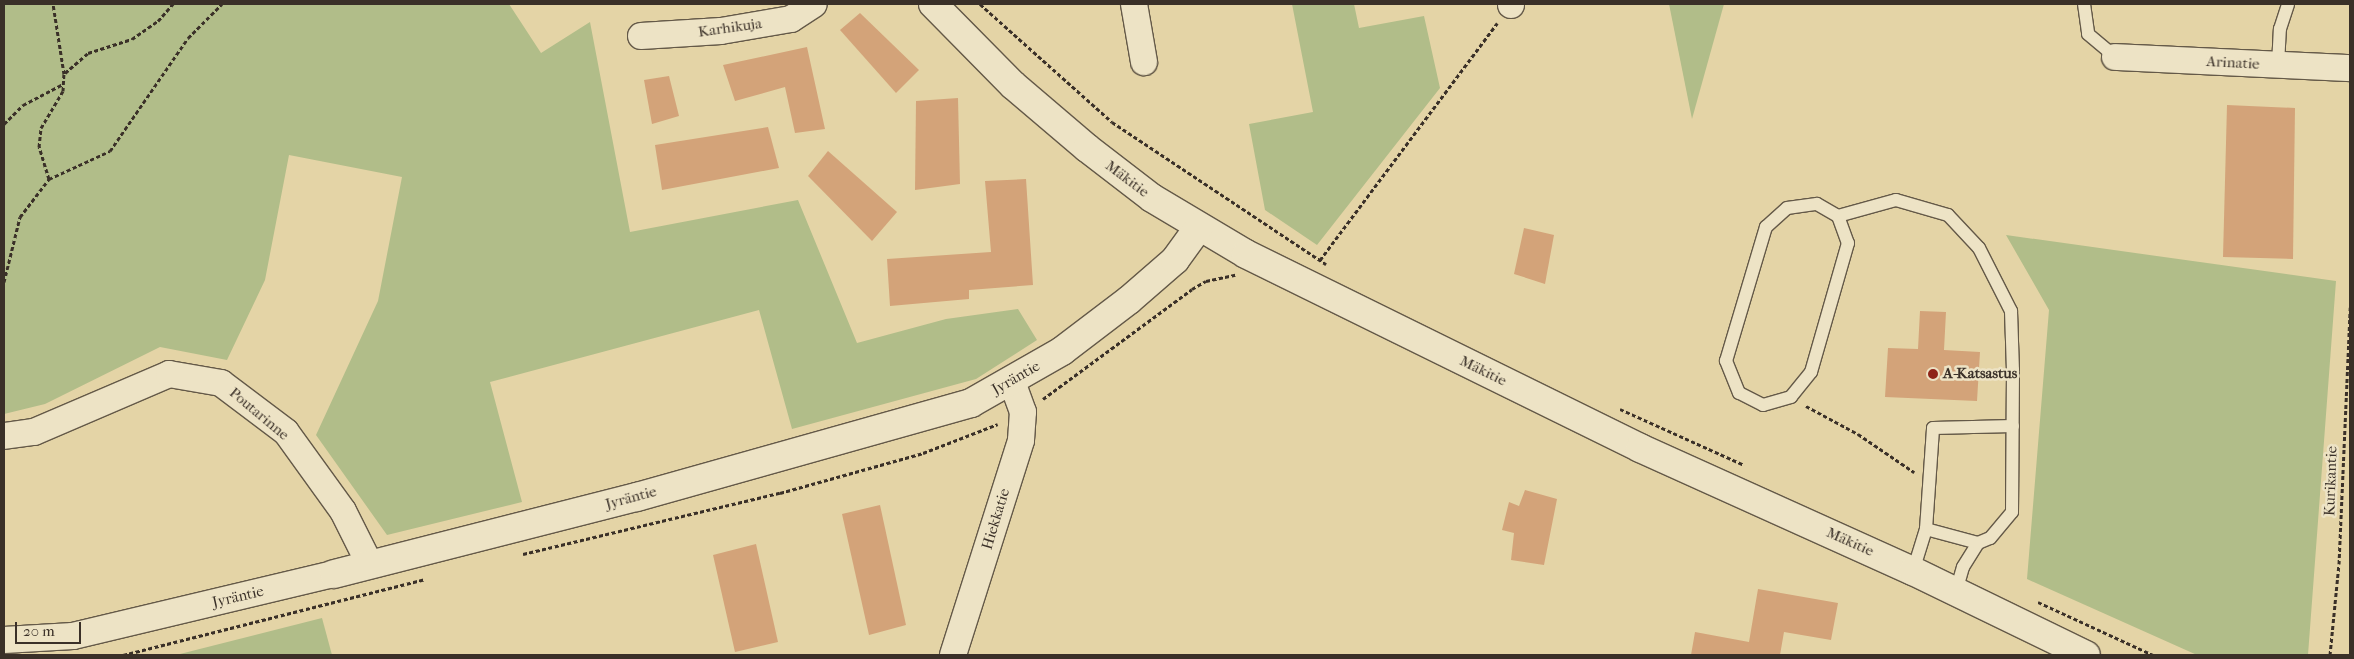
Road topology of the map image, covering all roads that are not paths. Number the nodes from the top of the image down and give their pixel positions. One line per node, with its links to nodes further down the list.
1 (814, 4): 6 (street, Karhikuja)
2 (933, 4): 12 (street, Mäkitie)
3 (1134, 4): 8 (street)
4 (2084, 4): 7 (lane)
5 (2288, 4): 9 (lane)
6 (641, 36)
7 (2115, 57): 9 (street, Arinatie)
8 (1144, 62)
9 (2278, 65): 10 (street, Arinatie)
10 (2350, 68)
11 (1838, 216): 11 (lane); 14 (lane)
12 (1199, 226): 13 (street, Jyräntie); 19 (street, Mäkitie)
13 (1012, 382): 18 (street, Jyräntie); 23 (street, Hiekkatie)
14 (2013, 426): 16 (lane); 17 (lane)
15 (4, 436): 18 (street, Poutarinne)
16 (1926, 529): 17 (lane); 19 (lane)
17 (1978, 543): 21 (lane)
18 (370, 565): 20 (street, Jyräntie)
19 (1913, 571): 21 (street, Mäkitie)
20 (334, 574): 22 (street, Jyräntie)
21 (1956, 592): 24 (street, Mäkitie)
22 (4, 640)
23 (953, 655)
24 (2086, 655)

